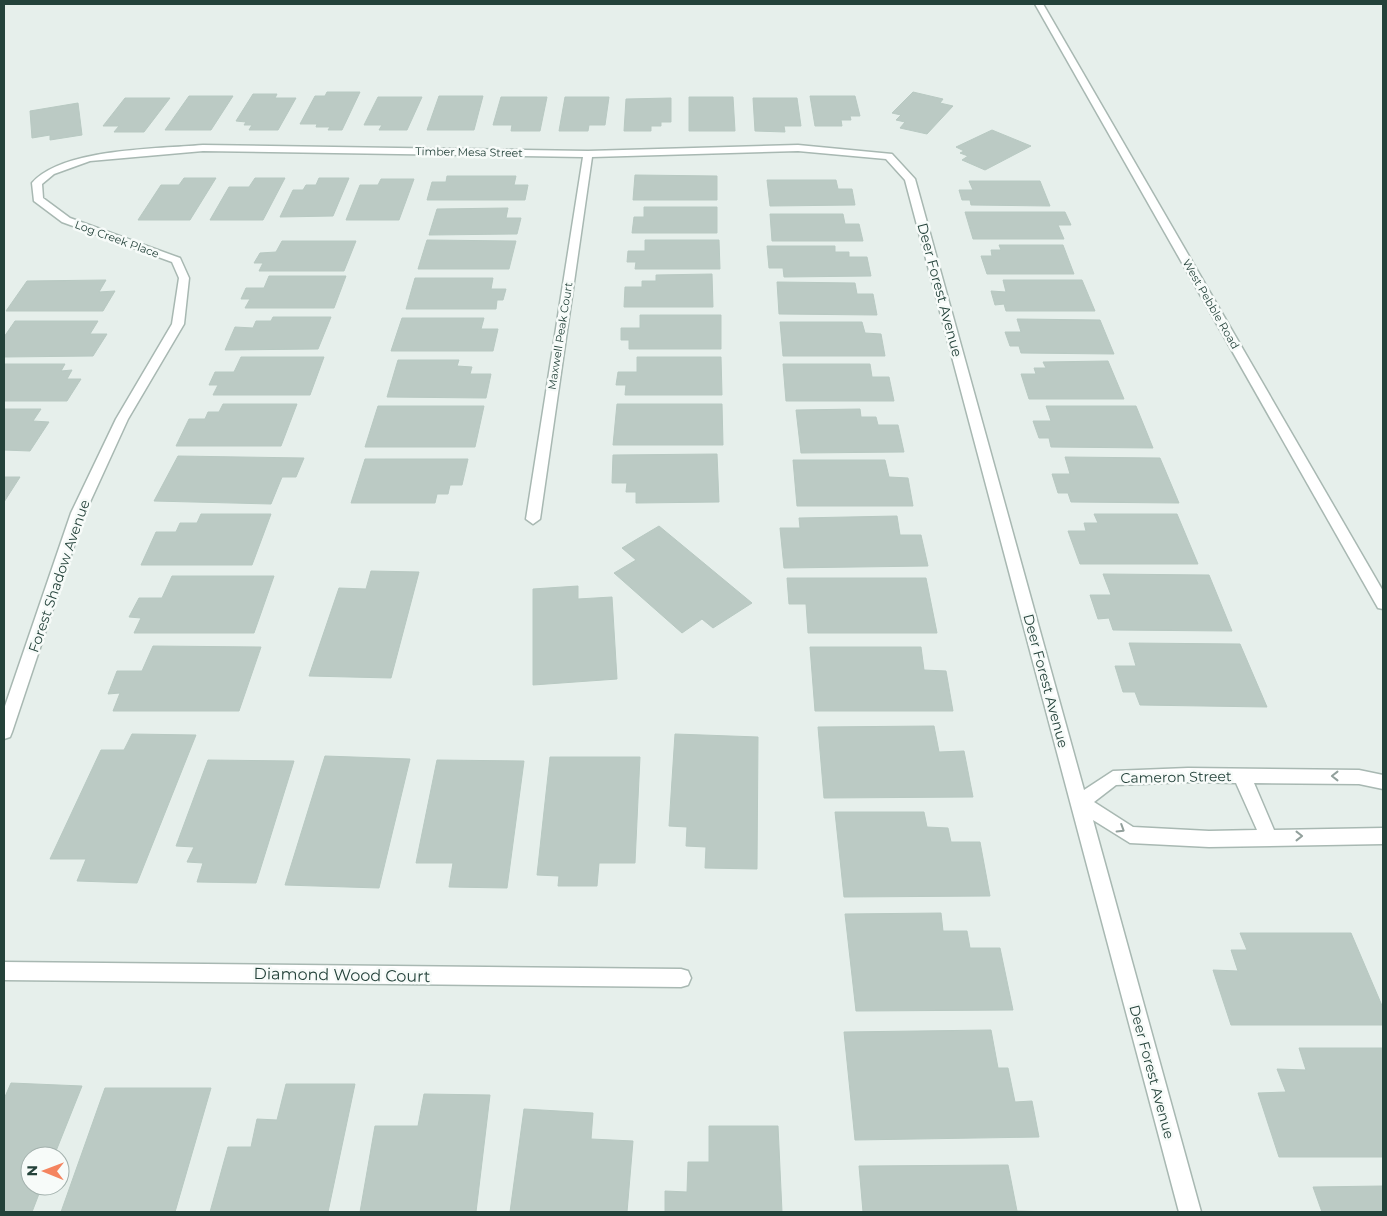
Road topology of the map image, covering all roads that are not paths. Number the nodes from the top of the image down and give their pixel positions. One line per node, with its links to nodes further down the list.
1 (1039, 4): 7 (street, West Pebble Road)
2 (588, 154): 3 (street, Timber Mesa Street); 4 (street, Timber Mesa Street); 6 (street, Maxwell Peak Court)
3 (889, 156): 11 (street, Deer Forest Avenue)
4 (51, 172): 5 (street, Log Creek Place)
5 (176, 260): 8 (street, Forest Shadow Avenue)
6 (533, 519)
7 (1383, 604)
8 (4, 732)
9 (1242, 776): 10 (street, Cameron Street, one-way to 9); 11 (street, Cameron Street); 12 (street)
10 (1383, 782)
11 (1080, 803): 12 (street, one-way to 12); 16 (street, Deer Forest Avenue)
12 (1268, 836): 13 (street, one-way to 13)
13 (1383, 836)
14 (4, 971): 15 (street, Diamond Wood Court)
15 (681, 978)
16 (1190, 1212)

